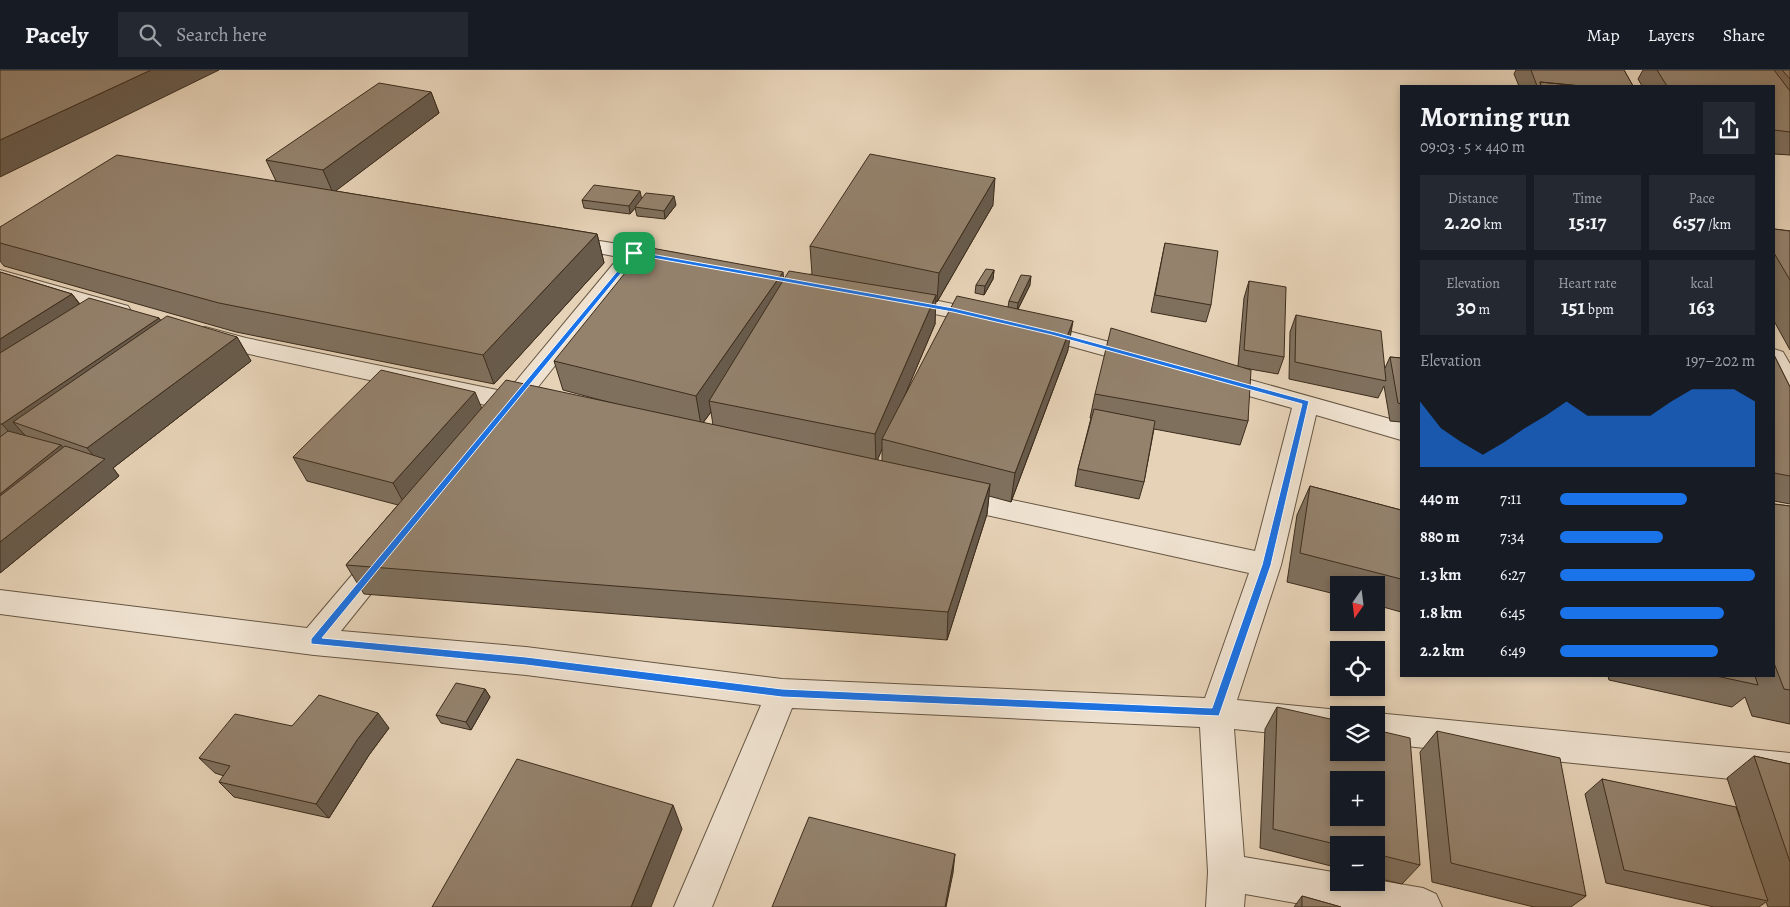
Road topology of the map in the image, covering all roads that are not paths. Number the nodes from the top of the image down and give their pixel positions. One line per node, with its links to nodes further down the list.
1 (546, 238): 2 (street)
2 (634, 253): 3 (street); 12 (street)
3 (692, 264)
4 (0, 277): 6 (street)
5 (876, 296): 9 (street)
6 (143, 318)
7 (180, 328): 12 (street)
8 (1775, 358): 11 (street)
9 (1165, 364)
10 (1194, 372): 13 (street)
11 (1790, 386)
12 (513, 402): 14 (street); 16 (street)
13 (1306, 403): 15 (street); 19 (street)
14 (552, 410)
15 (1400, 431)
16 (488, 432)
17 (928, 492): 19 (street)
18 (401, 537): 21 (street)
19 (1266, 565): 23 (street)
20 (0, 602): 21 (street)
21 (314, 642): 22 (street)
22 (782, 693): 23 (street); 28 (street)
23 (1216, 713): 24 (street); 27 (street)
24 (1330, 724)
25 (1385, 729): 26 (street)
26 (1790, 769)
27 (1226, 890): 29 (street)
28 (693, 907)
29 (1423, 907)

